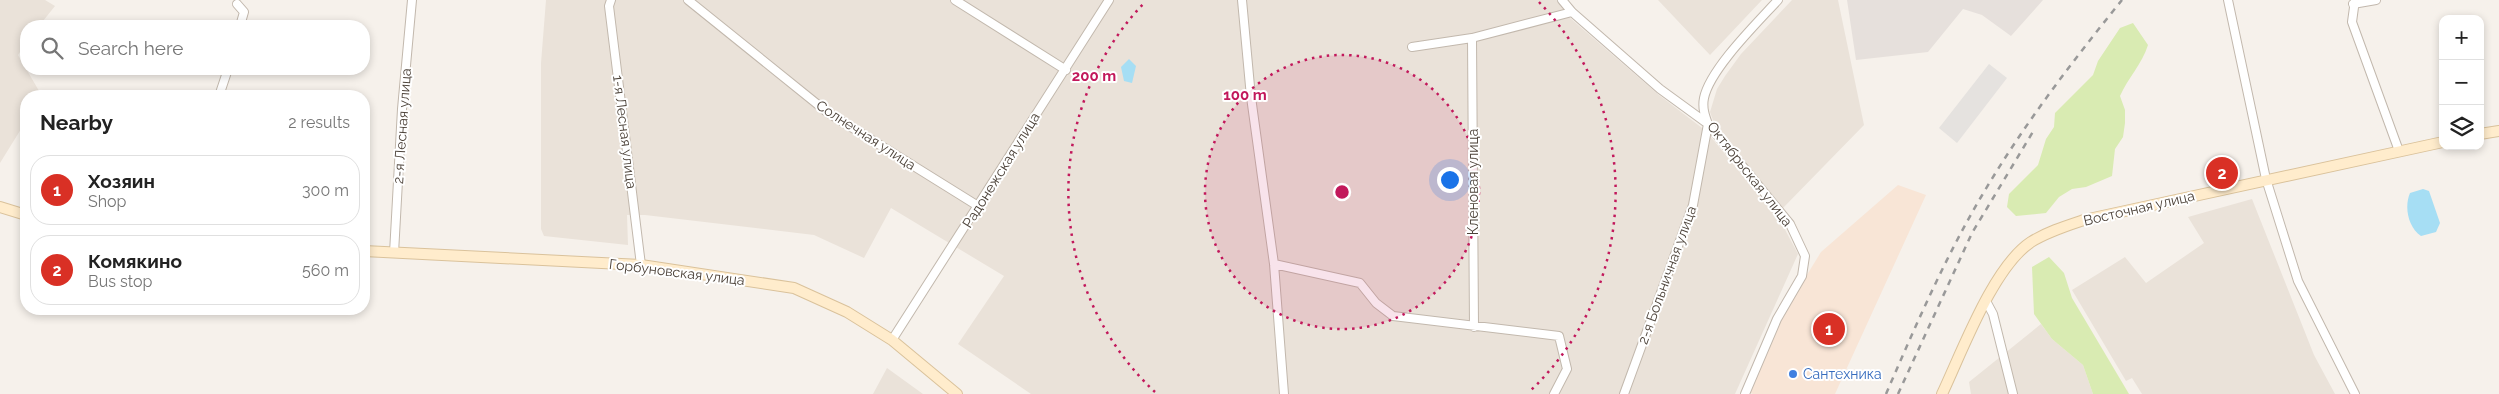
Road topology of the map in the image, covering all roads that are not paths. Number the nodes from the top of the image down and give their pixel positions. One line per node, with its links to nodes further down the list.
1 (412, 0): 30 (street, 2-я Лесная улица)
2 (611, 0): 32 (street, 1-я Лесная улица)
3 (688, 0): 26 (street, Солнечная улица)
4 (954, 0): 17 (street)
5 (1109, 0): 17 (street, Радонежская улица)
6 (1242, 0): 31 (street)
7 (1562, 0): 13 (street)
8 (1778, 0): 20 (street, Октябрьская улица)
9 (2228, 0): 25 (street)
10 (2376, 0): 11 (street)
11 (2354, 2): 24 (street)
12 (237, 4): 14 (street)
13 (1572, 12): 15 (street); 20 (street)
14 (242, 20)
15 (1472, 38): 16 (street); 34 (street, Кленовая улица)
16 (1412, 47)
17 (1066, 70): 26 (street, Радонежская улица)
18 (226, 75): 19 (street)
19 (221, 90)
20 (1708, 124): 39 (street, 2-я Больничная улица); 40 (street, Октябрьская улица)
21 (2499, 130): 22 (main road)
22 (2484, 133)
23 (2439, 143): 24 (main road, Восточная улица)
24 (2399, 151): 25 (main road, Восточная улица)
25 (2266, 179): 33 (main road, Восточная улица); 43 (street)
26 (978, 206): 35 (street, Радонежская улица)
27 (0, 207): 28 (main road)
28 (20, 213)
29 (370, 251): 30 (main road, Горбуновская улица)
30 (394, 253): 32 (main road, Горбуновская улица)
31 (1274, 264): 34 (street); 37 (street)
32 (641, 265): 35 (main road, Горбуновская улица)
33 (1986, 301): 41 (main road, Восточная улица); 42 (street)
34 (1474, 327): 38 (street)
35 (892, 340): 36 (main road, Горбуновская улица)
36 (957, 394)
37 (1284, 394)
38 (1554, 394)
39 (1624, 394)
40 (1745, 394)
41 (1942, 394)
42 (2013, 394)
43 (2355, 394)

